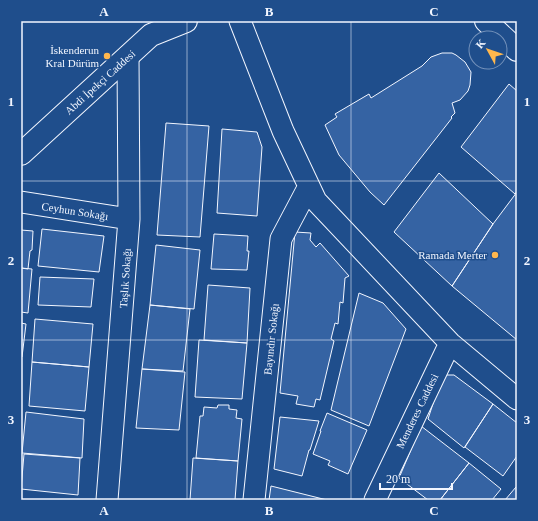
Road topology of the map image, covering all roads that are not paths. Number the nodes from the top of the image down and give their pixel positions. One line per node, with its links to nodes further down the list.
1 (186, 21): 5 (main road, Abdi İpekçi Caddesi)
2 (240, 21): 7 (street)
3 (486, 21): 4 (main road)
4 (517, 50)
5 (128, 56): 6 (main road, Abdi İpekçi Caddesi); 9 (street, Taşlık Sokağı)
6 (21, 154)
7 (309, 186): 10 (street); 14 (street, Bayındır Sokağı)
8 (21, 202): 9 (street, Ceyhun Sokağı)
9 (129, 219): 13 (street, Taşlık Sokağı)
10 (450, 343): 11 (street); 12 (street, Menderes Caddesi)
11 (517, 399)
12 (381, 497)
13 (107, 500)
14 (254, 500)

